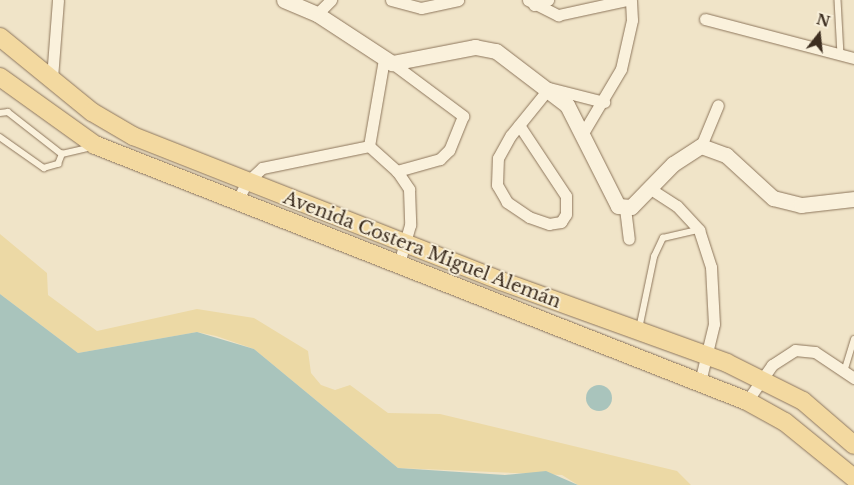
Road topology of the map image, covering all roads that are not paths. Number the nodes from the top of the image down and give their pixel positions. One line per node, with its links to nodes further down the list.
1 (58, 0): 16 (street)
2 (284, 0): 9 (main road)
3 (331, 0): 9 (street)
4 (391, 0): 5 (street)
5 (458, 0)
6 (629, 0): 8 (street); 18 (street)
7 (838, 0): 12 (lane)
8 (538, 4)
9 (317, 14): 14 (main road)
10 (705, 19): 12 (street)
11 (0, 37): 16 (main road, Avenida Costera Miguel Alemán)
12 (841, 55): 13 (street)
13 (854, 58)
14 (388, 61): 17 (main road); 25 (street); 28 (street)
15 (0, 77): 24 (main road, Avenida Costera Miguel Alemán)
16 (52, 78): 29 (main road, Avenida Costera Miguel Alemán)
17 (549, 88): 18 (street); 21 (street); 22 (main road)
18 (604, 102): 22 (street)
19 (718, 105): 26 (street)
20 (0, 113): 27 (lane)
21 (519, 125): 21 (street)
22 (583, 133): 33 (main road)
23 (0, 137): 27 (lane)
24 (96, 145): 27 (lane); 32 (main road, Avenida Costera Miguel Alemán)
25 (369, 146): 28 (street); 29 (street)
26 (701, 146): 30 (main road); 31 (main road)
27 (62, 154)
28 (397, 171): 36 (street)
29 (246, 183): 32 (street); 36 (main road, Avenida Costera Miguel Alemán)
30 (649, 188): 33 (main road); 34 (street)
31 (854, 198)
32 (236, 203): 37 (main road, Avenida Costera Miguel Alemán)
33 (625, 208): 35 (street)
34 (699, 230): 38 (lane); 40 (street)
35 (629, 239)
36 (408, 242): 37 (street); 38 (main road, Avenida Costera Miguel Alemán)
37 (400, 263): 43 (main road, Avenida Costera Miguel Alemán)
38 (638, 331): 40 (main road, Avenida Costera Miguel Alemán)
39 (854, 340): 41 (lane)
40 (708, 356): 42 (main road, Avenida Costera Miguel Alemán); 43 (street)
41 (849, 375): 42 (street)
42 (761, 378): 44 (street); 45 (main road, Avenida Costera Miguel Alemán)
43 (700, 382): 44 (main road, Avenida Costera Miguel Alemán)
44 (747, 401): 46 (main road, Avenida Costera Miguel Alemán)
45 (854, 445)
46 (854, 478)

